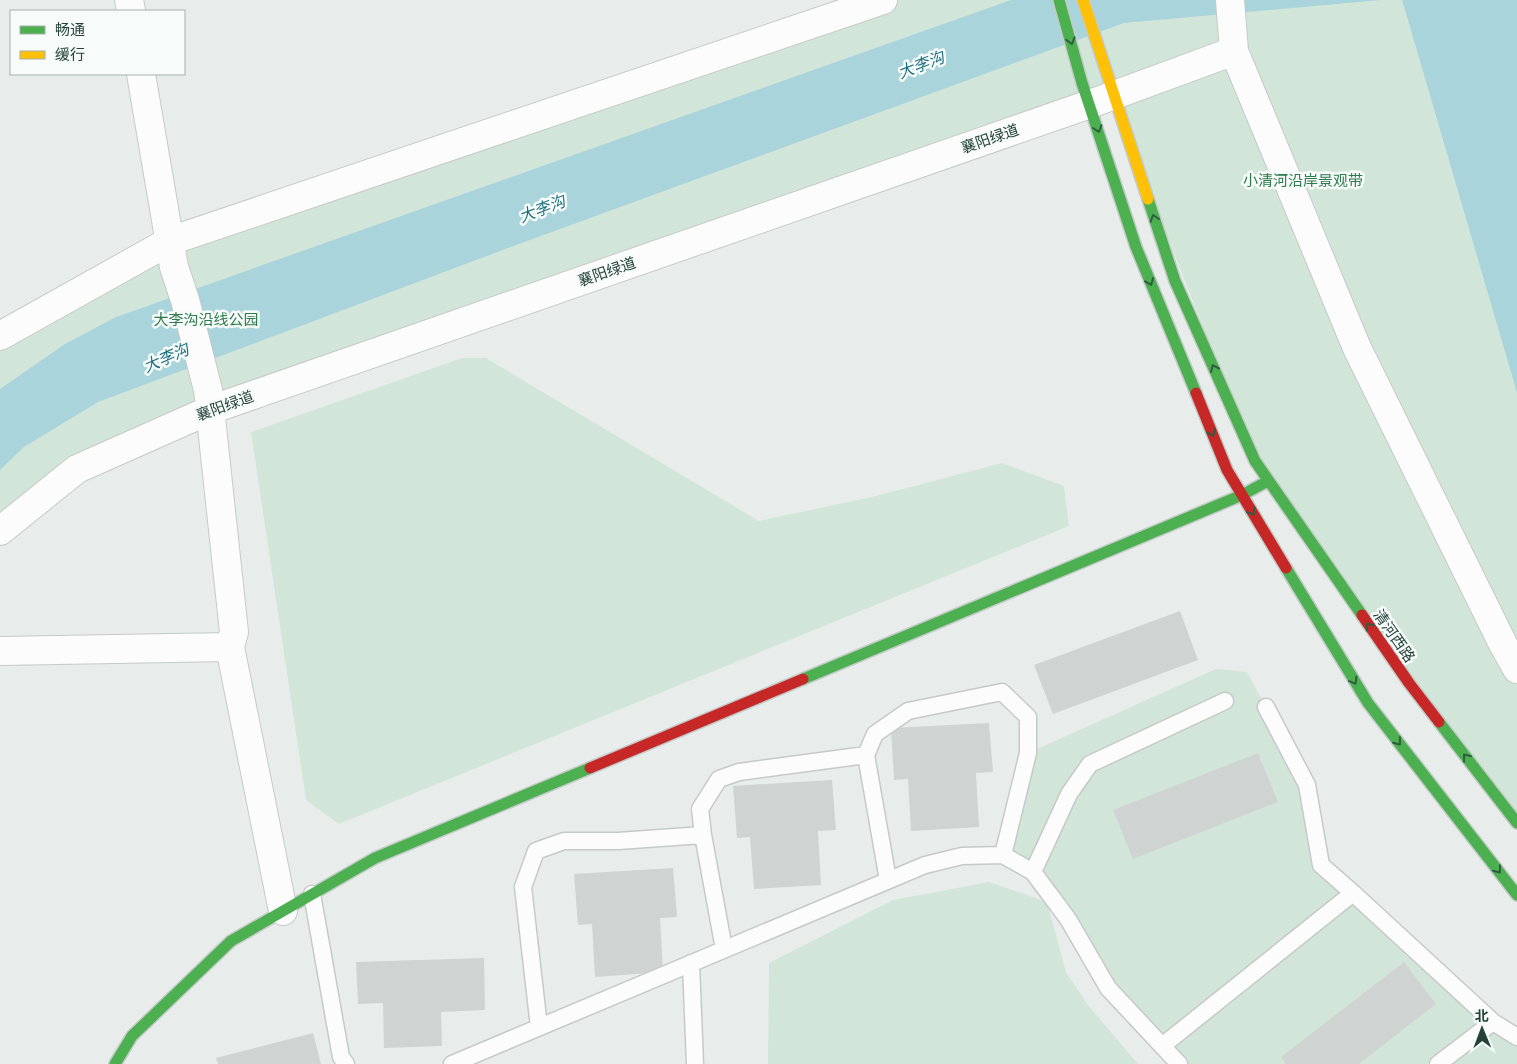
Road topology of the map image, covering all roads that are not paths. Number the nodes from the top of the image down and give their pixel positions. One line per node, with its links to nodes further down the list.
1 (883, 0): 8 (street)
2 (1059, 0): 7 (main road, one-way to 7)
3 (1084, 0): 7 (main road)
4 (1230, 0): 5 (street)
5 (1233, 39): 7 (street, 襄阳绿道); 16 (street)
6 (141, 75): 8 (street)
7 (1098, 89): 10 (street, 襄阳绿道); 11 (main road, 清河西路, one-way to 7); 12 (main road, one-way to 12)
8 (170, 241): 9 (street); 10 (street)
9 (0, 336)
10 (209, 400): 13 (street, 襄阳绿道); 14 (street)
11 (1268, 481): 12 (main road); 20 (main road, 清河西路, one-way to 11)
12 (1242, 495): 27 (main road); 29 (main road, one-way to 29)
13 (0, 531)
14 (230, 647): 15 (street); 30 (street)
15 (0, 651)
16 (1517, 669)
17 (1226, 701): 25 (lane)
18 (1266, 706): 28 (lane)
19 (866, 755): 23 (lane); 24 (lane); 26 (lane)
20 (1484, 780): 21 (street); 22 (main road, 清河西路)
21 (1517, 800)
22 (1517, 823)
23 (703, 836): 31 (lane); 34 (lane)
24 (1003, 855): 25 (lane); 26 (lane)
25 (1033, 872): 36 (lane)
26 (888, 880): 31 (lane)
27 (312, 894): 30 (main road); 38 (lane)
28 (1353, 894): 33 (lane); 36 (lane)
29 (1517, 895)
30 (283, 911): 37 (main road)
31 (724, 949): 32 (lane)
32 (691, 963): 34 (lane); 40 (lane)
33 (1493, 1022): 35 (lane); 42 (lane)
34 (539, 1027): 39 (lane)
35 (1517, 1037)
36 (1162, 1046): 41 (lane)
37 (115, 1064)
38 (346, 1064)
39 (452, 1064)
40 (695, 1064)
41 (1179, 1064)
42 (1438, 1064)

